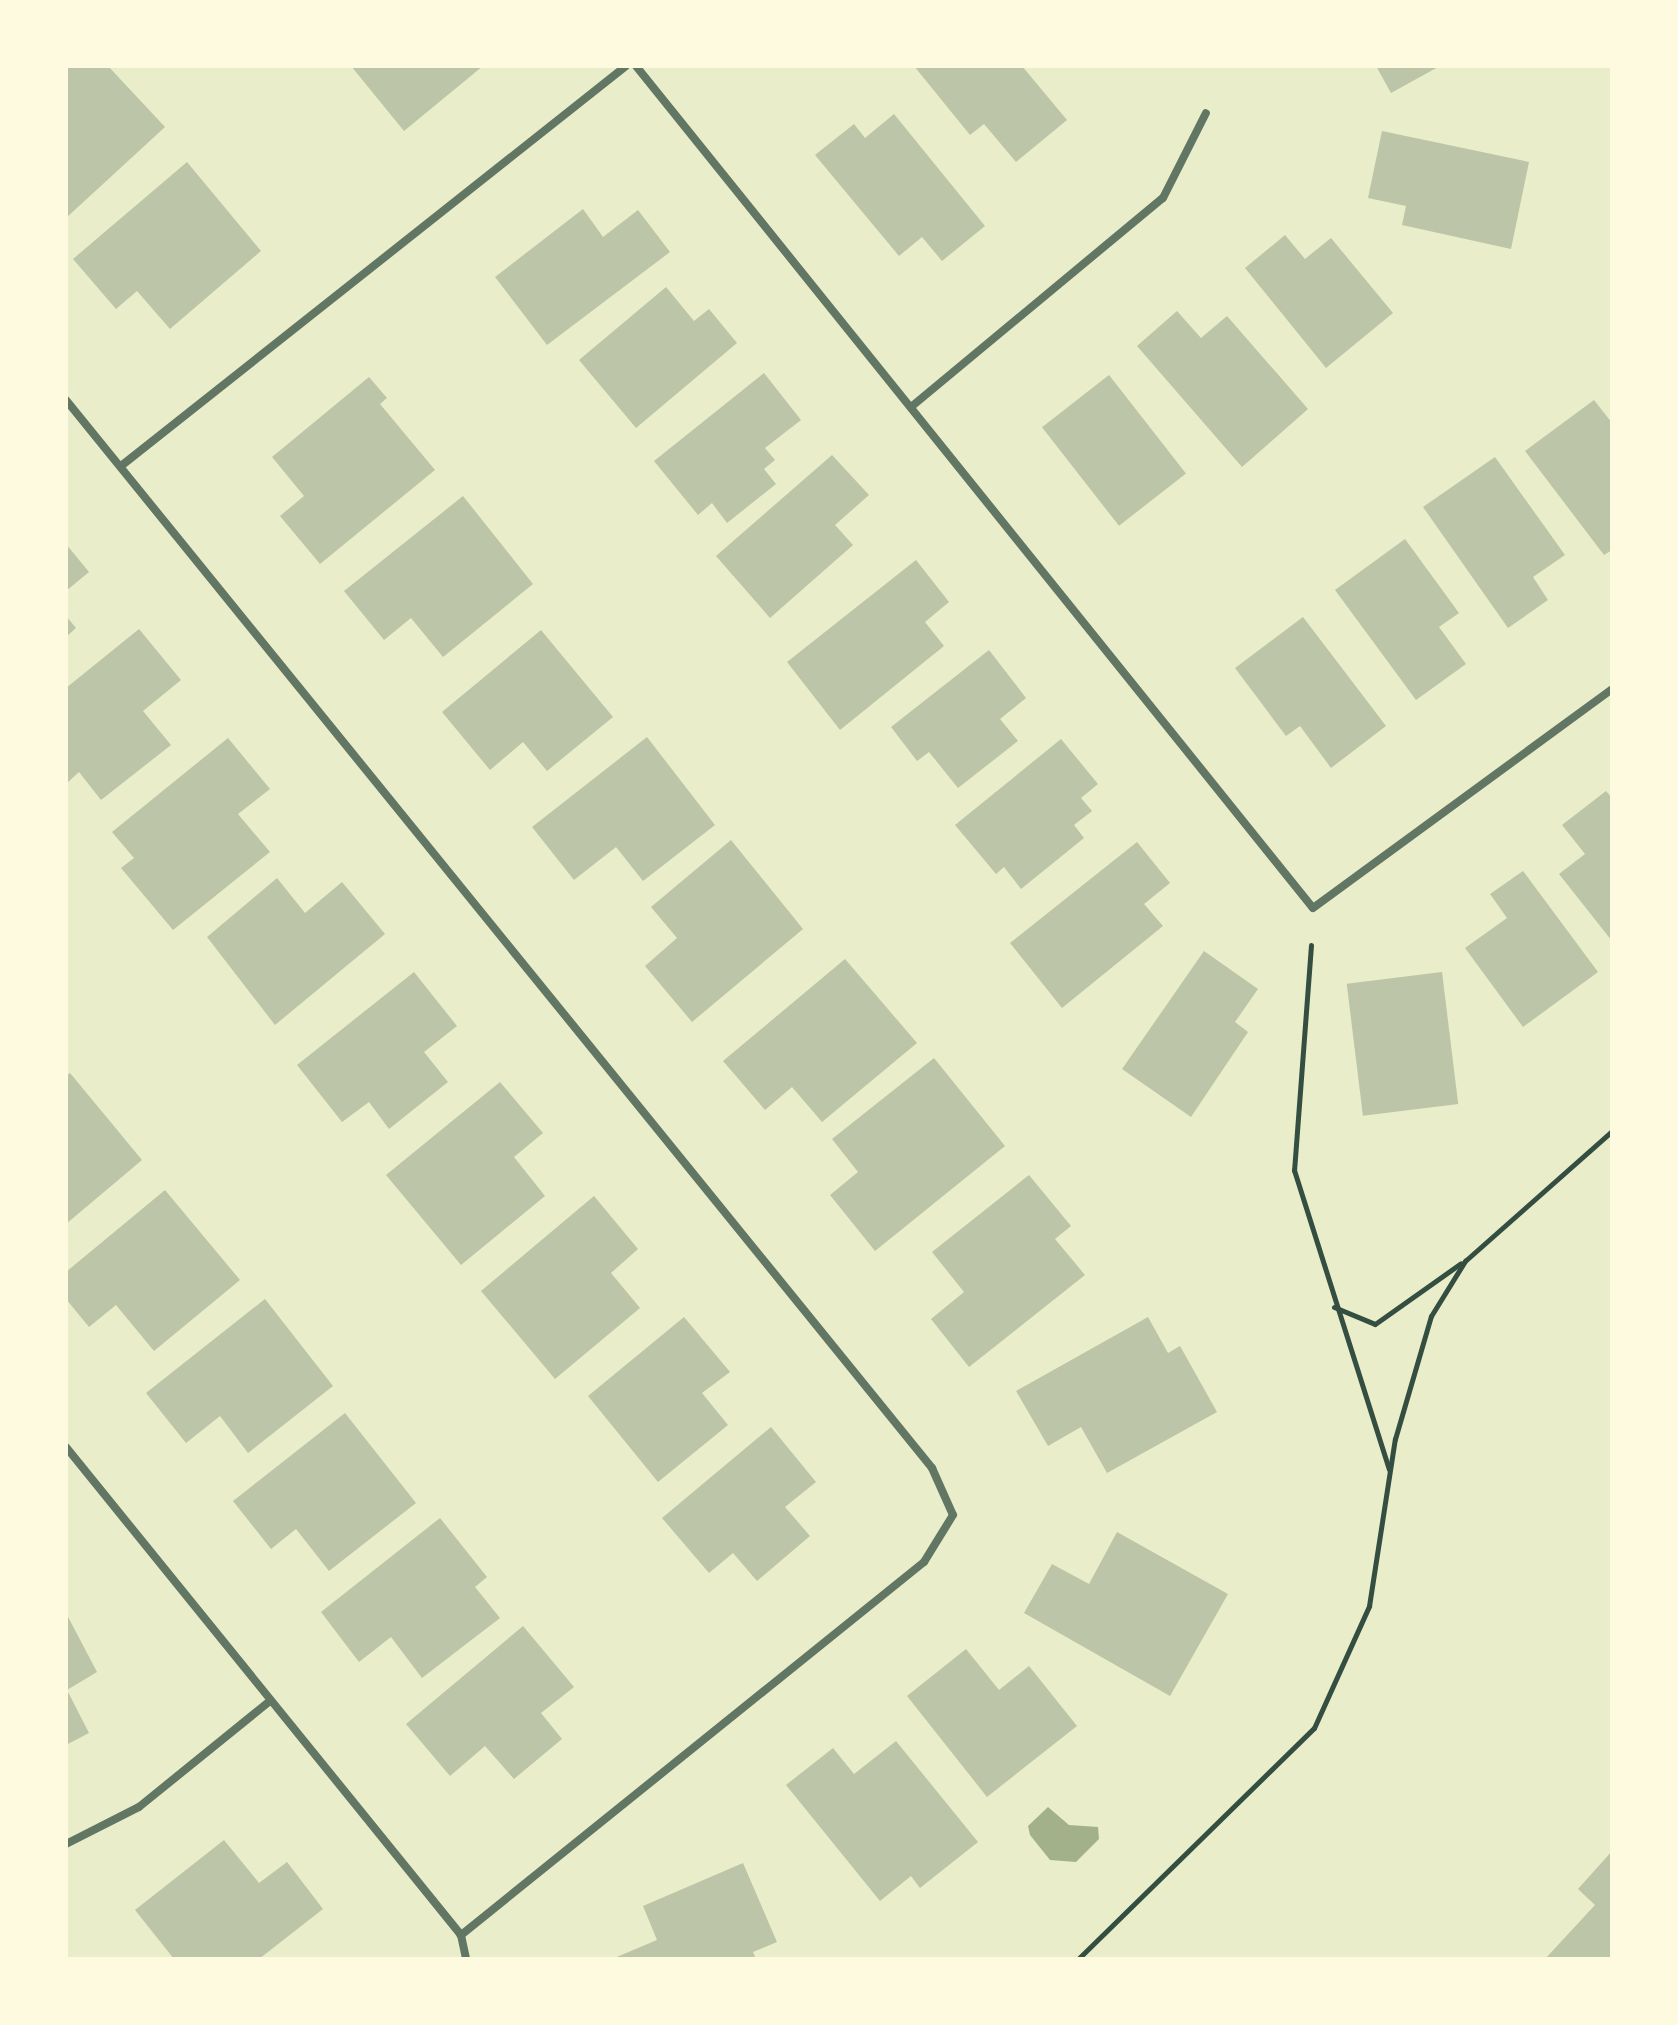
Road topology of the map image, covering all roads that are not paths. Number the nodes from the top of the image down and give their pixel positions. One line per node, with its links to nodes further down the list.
1 (626, 66): 6 (street)
2 (636, 66): 5 (street)
3 (1206, 113): 5 (street)
4 (66, 400): 6 (street)
5 (911, 407): 7 (street)
6 (121, 466): 11 (street)
7 (1612, 689)
8 (66, 1447): 9 (street)
9 (270, 1701): 10 (street); 11 (street)
10 (66, 1844)
11 (461, 1935): 12 (street)
12 (466, 1959)

